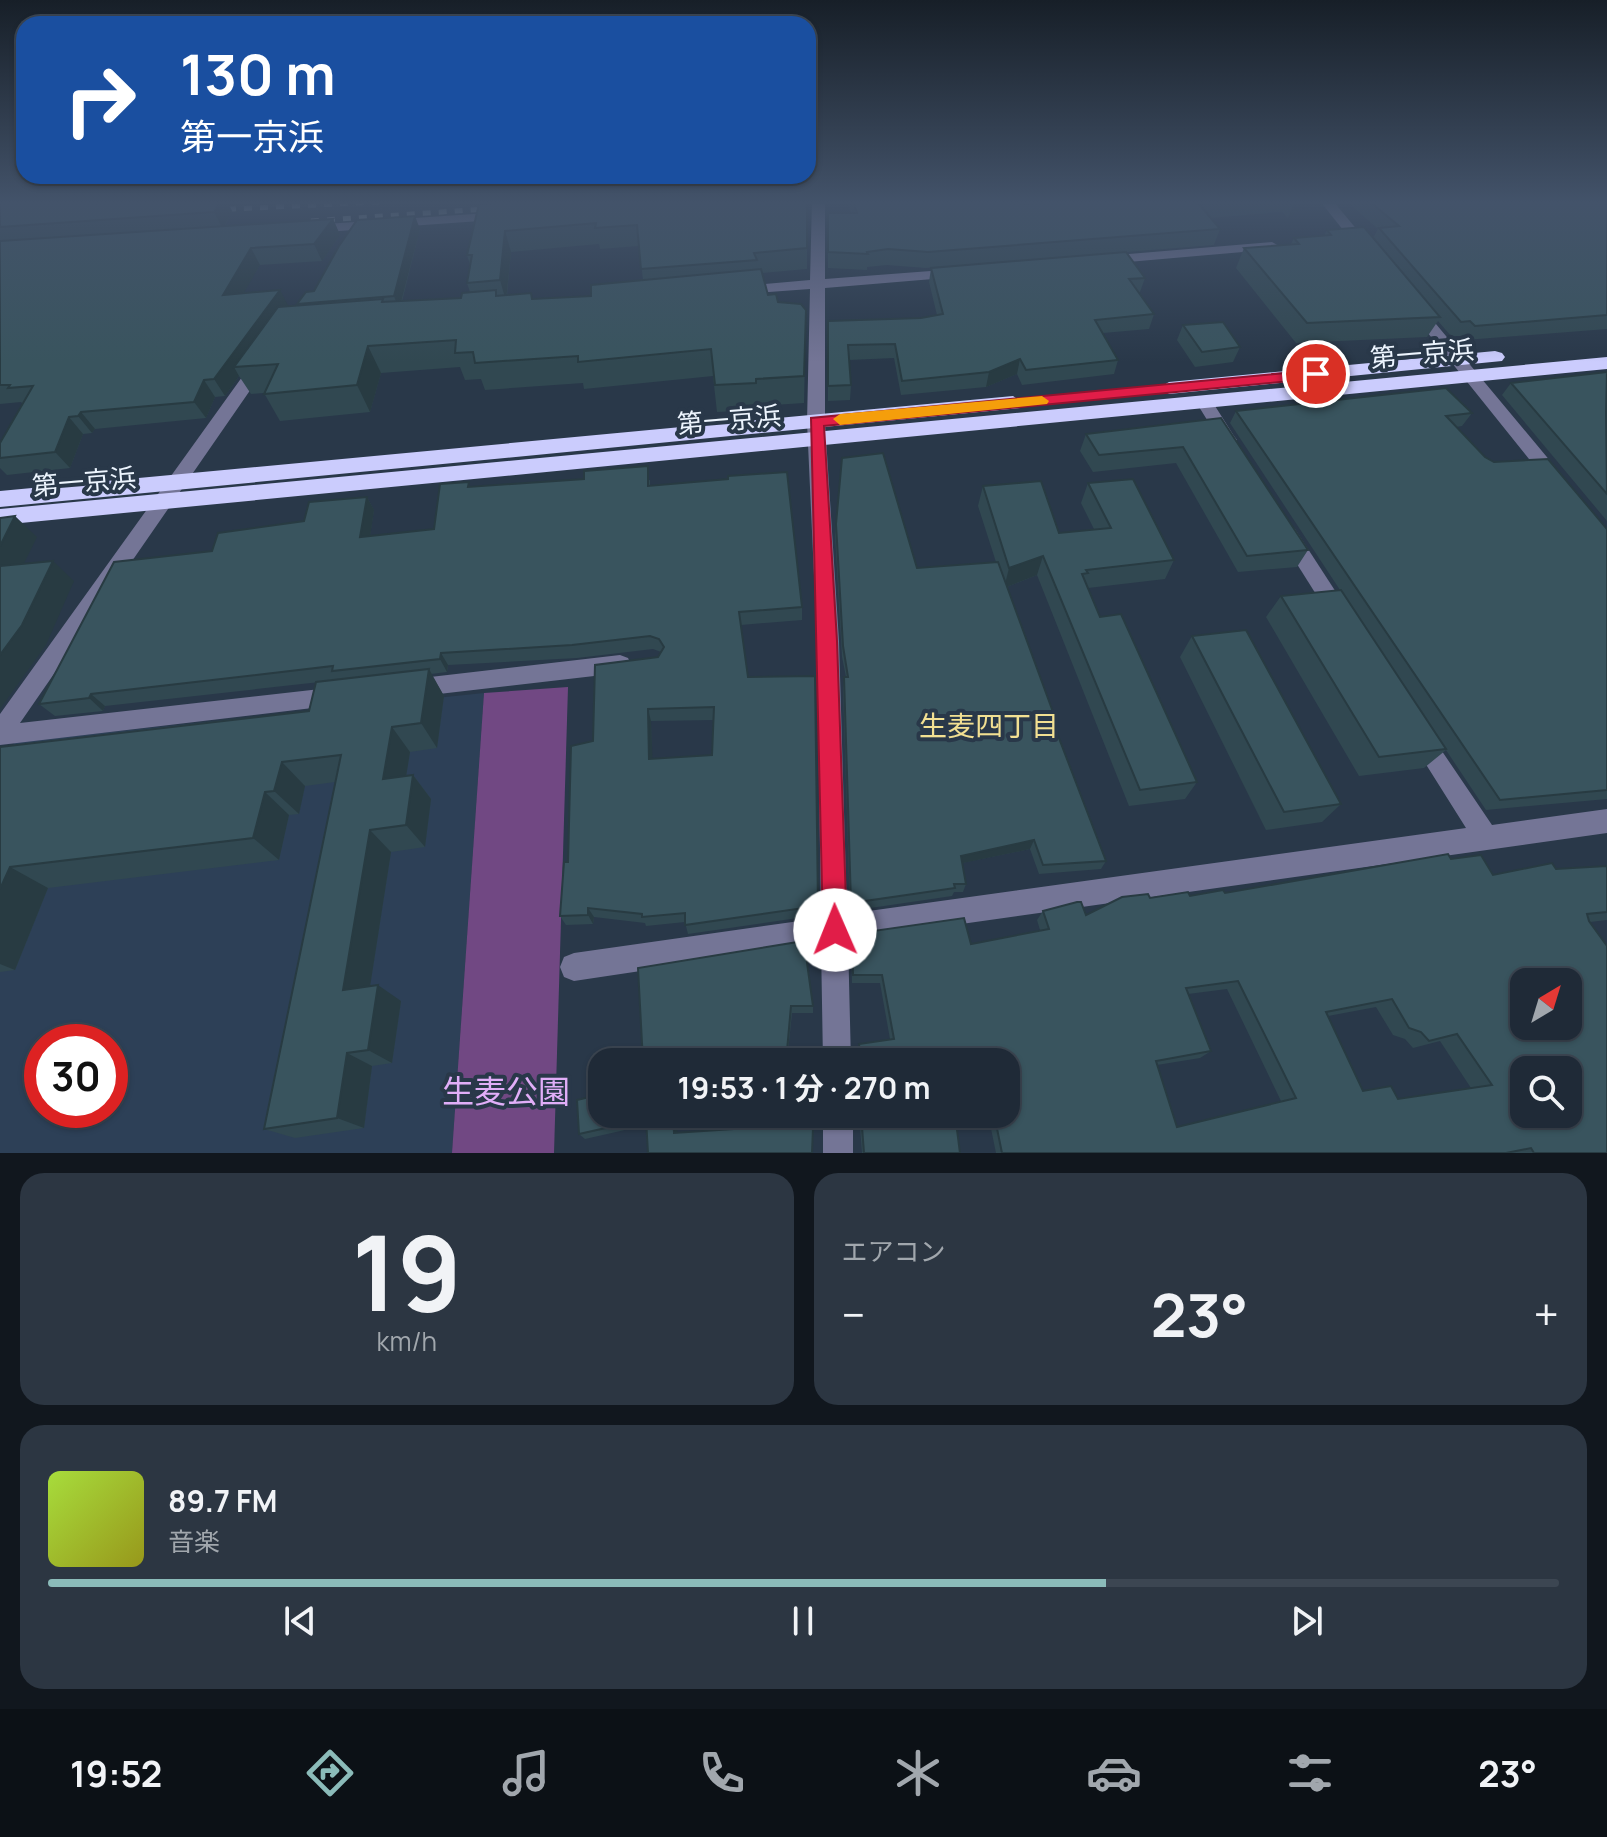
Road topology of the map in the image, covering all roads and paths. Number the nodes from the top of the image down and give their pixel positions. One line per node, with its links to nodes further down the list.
1 (817, 255): 7 (street)
2 (1170, 255): 4 (street)
3 (1367, 255): 5 (street)
4 (1092, 261)
5 (1378, 264)
6 (971, 271): 7 (street)
7 (816, 284): 8 (street); 15 (street)
8 (724, 291)
9 (1409, 300): 13 (street)
10 (1607, 347): 13 (highway, 第一京浜)
11 (271, 349): 17 (street)
12 (1607, 363): 13 (highway, 第一京浜)
13 (1465, 368): 14 (highway, 第一京浜); 15 (highway, 第一京浜); 18 (street)
14 (1204, 402): 15 (highway, 第一京浜); 16 (street)
15 (816, 430): 17 (highway, 第一京浜); 20 (highway, 第一京浜); 31 (street)
16 (1237, 454)
17 (175, 483): 19 (highway, 第一京浜); 20 (street)
18 (1566, 491)
19 (0, 499)
20 (162, 502): 21 (highway, 第一京浜); 28 (street)
21 (0, 517)
22 (1278, 519): 23 (street)
23 (1353, 636)
24 (637, 662): 25 (street)
25 (384, 691)
26 (352, 695): 28 (street)
27 (1412, 725): 30 (street)
28 (0, 734)
29 (1607, 821): 30 (street)
30 (1487, 839): 31 (street)
31 (835, 930): 32 (street); 33 (street)
32 (574, 967)
33 (837, 1048)
34 (838, 1128): 35 (street)
35 (838, 1153)

